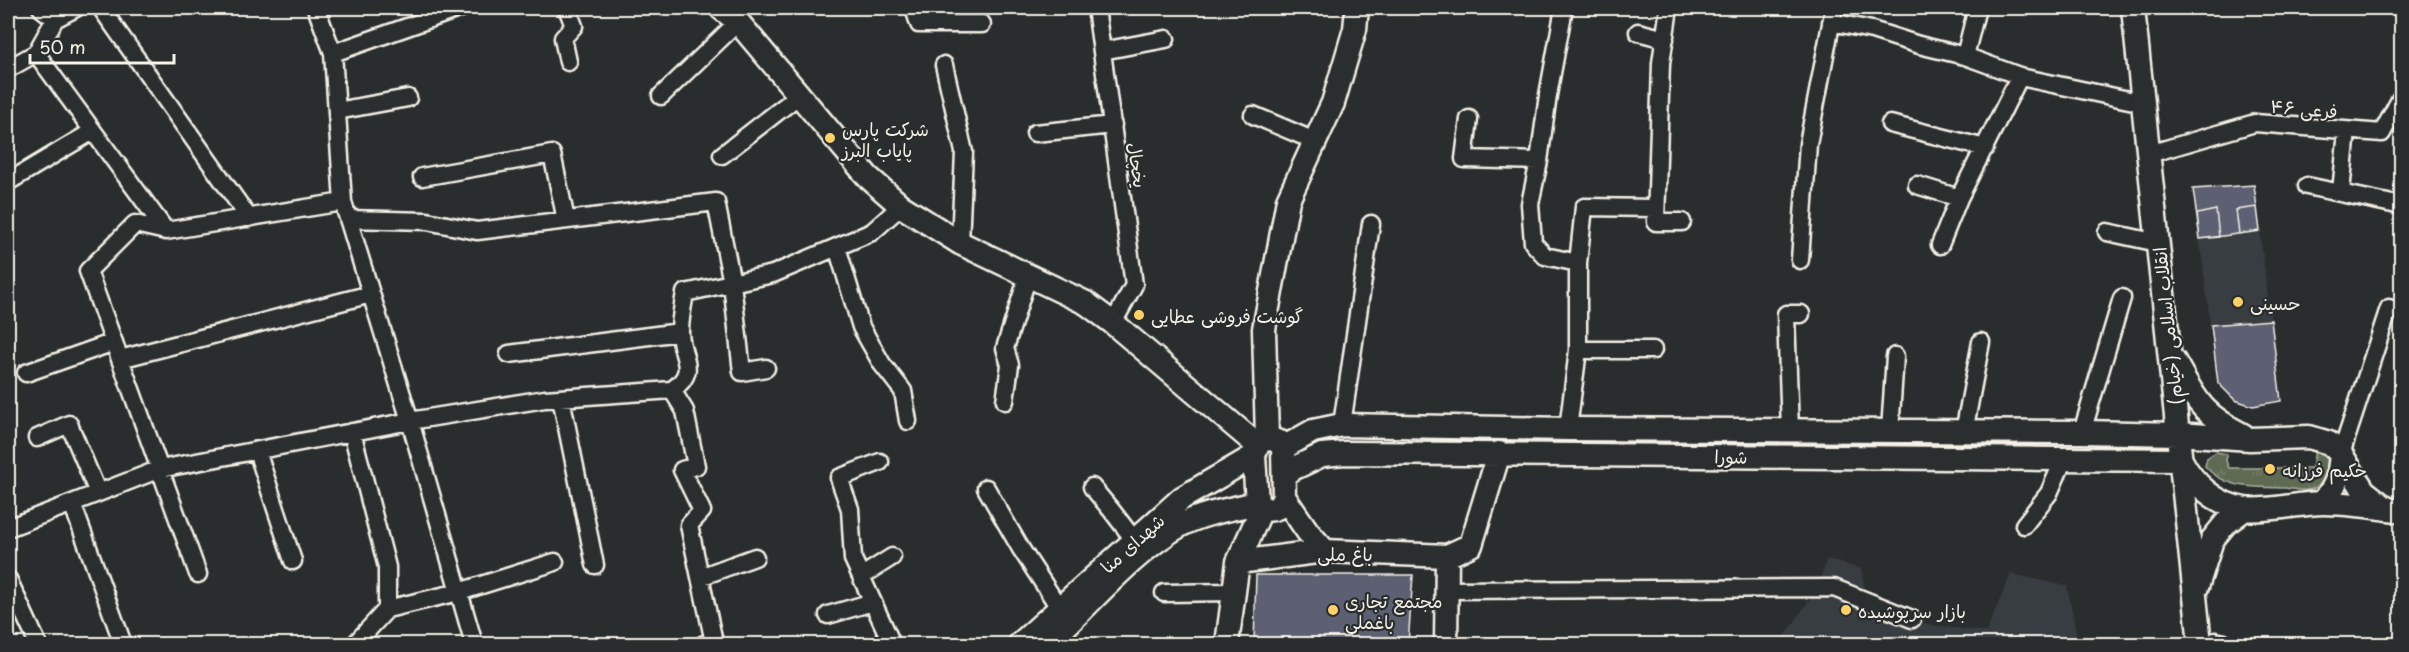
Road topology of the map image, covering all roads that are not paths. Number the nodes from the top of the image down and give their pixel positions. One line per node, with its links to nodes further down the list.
1 (41, 8): 16 (street)
2 (76, 8): 16 (street)
3 (101, 8): 57 (street)
4 (316, 8): 23 (street)
5 (461, 8): 23 (street)
6 (567, 8): 25 (street)
7 (914, 8): 17 (street)
8 (1096, 8): 21 (street, یخچال)
9 (1357, 8): 42 (street)
10 (1564, 8): 46 (street)
11 (1669, 8): 20 (street)
12 (1977, 8): 24 (street)
13 (2133, 8): 33 (street, انقلاب اسلامی (خیام))
14 (730, 15): 29 (street); 30 (street)
15 (1833, 15): 24 (street); 68 (street)
16 (55, 19): 22 (street)
17 (982, 24)
18 (1638, 32): 20 (street)
19 (1166, 39): 21 (street)
20 (1665, 39): 56 (street)
21 (1102, 51): 37 (street, یخچال)
22 (36, 53): 27 (street); 39 (street)
23 (333, 53): 34 (street)
24 (1965, 56): 28 (street)
25 (568, 63)
26 (944, 66): 64 (street)
27 (8, 69)
28 (2020, 76): 33 (street); 43 (street)
29 (661, 96)
30 (798, 96): 45 (street); 54 (street)
31 (2402, 96): 40 (street, فرعی ۴۶)
32 (408, 98): 34 (street)
33 (2143, 103): 44 (street, انقلاب اسلامی (خیام))
34 (337, 111): 53 (street)
35 (1253, 115): 42 (street)
36 (1469, 119): 46 (street)
37 (1113, 124): 41 (street); 76 (street, یخچال)
38 (1890, 124): 43 (street)
39 (93, 130): 48 (street); 62 (street)
40 (2347, 131): 44 (street, فرعی ۴۶); 51 (street)
41 (1035, 133)
42 (1317, 142): 103 (street)
43 (1985, 148): 52 (street)
44 (2149, 154): 65 (street, انقلاب اسلامی (خیام))
45 (722, 155)
46 (1539, 161): 69 (street)
47 (422, 177): 59 (street)
48 (8, 182)
49 (1917, 185): 52 (street)
50 (2307, 186): 51 (street)
51 (2341, 192): 55 (street)
52 (1959, 198): 66 (street)
53 (343, 202): 57 (street); 58 (street)
54 (901, 206): 64 (street); 67 (street)
55 (2402, 206)
56 (1656, 208): 60 (street); 69 (street)
57 (249, 218): 62 (street)
58 (348, 219): 59 (street); 72 (street)
59 (566, 220): 71 (street)
60 (1682, 222)
61 (1371, 224): 93 (street)
62 (166, 231): 78 (street)
63 (2107, 232): 65 (street)
64 (960, 243): 70 (street)
65 (2158, 243): 82 (street, انقلاب اسلامی (خیام))
66 (1940, 245)
67 (837, 246): 71 (street); 92 (street)
68 (1800, 260)
69 (1578, 263): 80 (street)
70 (1028, 276): 76 (street); 90 (street)
71 (732, 282): 77 (street); 86 (street)
72 (371, 294): 85 (street); 91 (street)
73 (2122, 298): 99 (street)
74 (2389, 308): 106 (street)
75 (1801, 314): 95 (street)
76 (1113, 322): 103 (street)
77 (680, 332): 83 (street); 88 (street)
78 (114, 342): 85 (street); 87 (street)
79 (1982, 342): 98 (street)
80 (1578, 350): 81 (street); 94 (street)
81 (1653, 350)
82 (2170, 353): 100 (street, انقلاب اسلامی (خیام)); 102 (street)
83 (509, 354)
84 (1895, 356): 96 (street)
85 (120, 359): 110 (street)
86 (766, 368)
87 (26, 373)
88 (672, 390): 89 (street); 134 (street)
89 (561, 398): 91 (street); 131 (street)
90 (1005, 401)
91 (410, 421): 97 (street); 137 (street)
92 (908, 421)
93 (1342, 425): 94 (street, شورا); 103 (street, شورا)
94 (1568, 429): 95 (street, شورا)
95 (1790, 431): 96 (street, شورا)
96 (1890, 431): 98 (street, شورا)
97 (352, 432): 104 (street); 142 (street)
98 (1964, 432): 99 (street, شورا)
99 (2082, 432): 100 (street, شورا)
100 (2178, 434): 102 (street, شورا); 108 (street, انقلاب اسلامی (خیام))
101 (37, 438): 114 (street)
102 (2250, 439): 106 (street, شورا)
103 (1265, 447): 111 (street); 118 (street); 123 (street, شهدای منا)
104 (257, 451): 110 (street); 128 (street)
105 (1499, 453): 107 (street, شورا); 111 (street, شورا); 126 (street)
106 (2341, 454): 117 (street); 120 (street)
107 (2064, 459): 108 (street, شورا); 121 (street)
108 (2181, 460): 119 (street); 140 (street, انقلاب اسلامی (خیام))
109 (880, 462): 133 (street)
110 (160, 469): 114 (street); 132 (street)
111 (1284, 473): 115 (street)
112 (1092, 487): 123 (street)
113 (986, 488): 143 (street)
114 (98, 493): 116 (street)
115 (1284, 496): 118 (street, شهدای منا); 124 (street)
116 (72, 503): 122 (street); 148 (street)
117 (2322, 503): 119 (street); 120 (street)
118 (1259, 506): 123 (street, شهدای منا); 130 (street)
119 (2245, 509): 140 (street)
120 (2394, 510)
121 (2024, 525)
122 (8, 528)
123 (1139, 547): 143 (street, شهدای منا); 154 (street, شهدای منا)
124 (1325, 551): 126 (street, باغ ملی); 130 (street, باغ ملی)
125 (755, 556): 134 (street)
126 (1447, 556): 136 (street)
127 (892, 557): 133 (street)
128 (293, 561)
129 (555, 562): 137 (street)
130 (1238, 562): 138 (street)
131 (595, 565)
132 (198, 574)
133 (861, 576): 141 (street)
134 (700, 577): 151 (street)
135 (8, 579): 147 (street)
136 (1446, 590): 145 (street); 156 (street)
137 (459, 592): 142 (street); 150 (street)
138 (1233, 592): 139 (street); 155 (street)
139 (1164, 593)
140 (2195, 594): 146 (street, انقلاب اسلامی (خیام))
141 (873, 602): 144 (street); 152 (street)
142 (387, 609): 149 (street)
143 (1060, 609): 153 (street, شهدای منا)
144 (828, 615)
145 (1912, 619)
146 (2215, 643)
147 (38, 645)
148 (123, 645)
149 (355, 645)
150 (474, 645)
151 (704, 645)
152 (892, 645)
153 (1020, 645)
154 (1047, 645)
155 (1227, 645)
156 (1446, 645)

